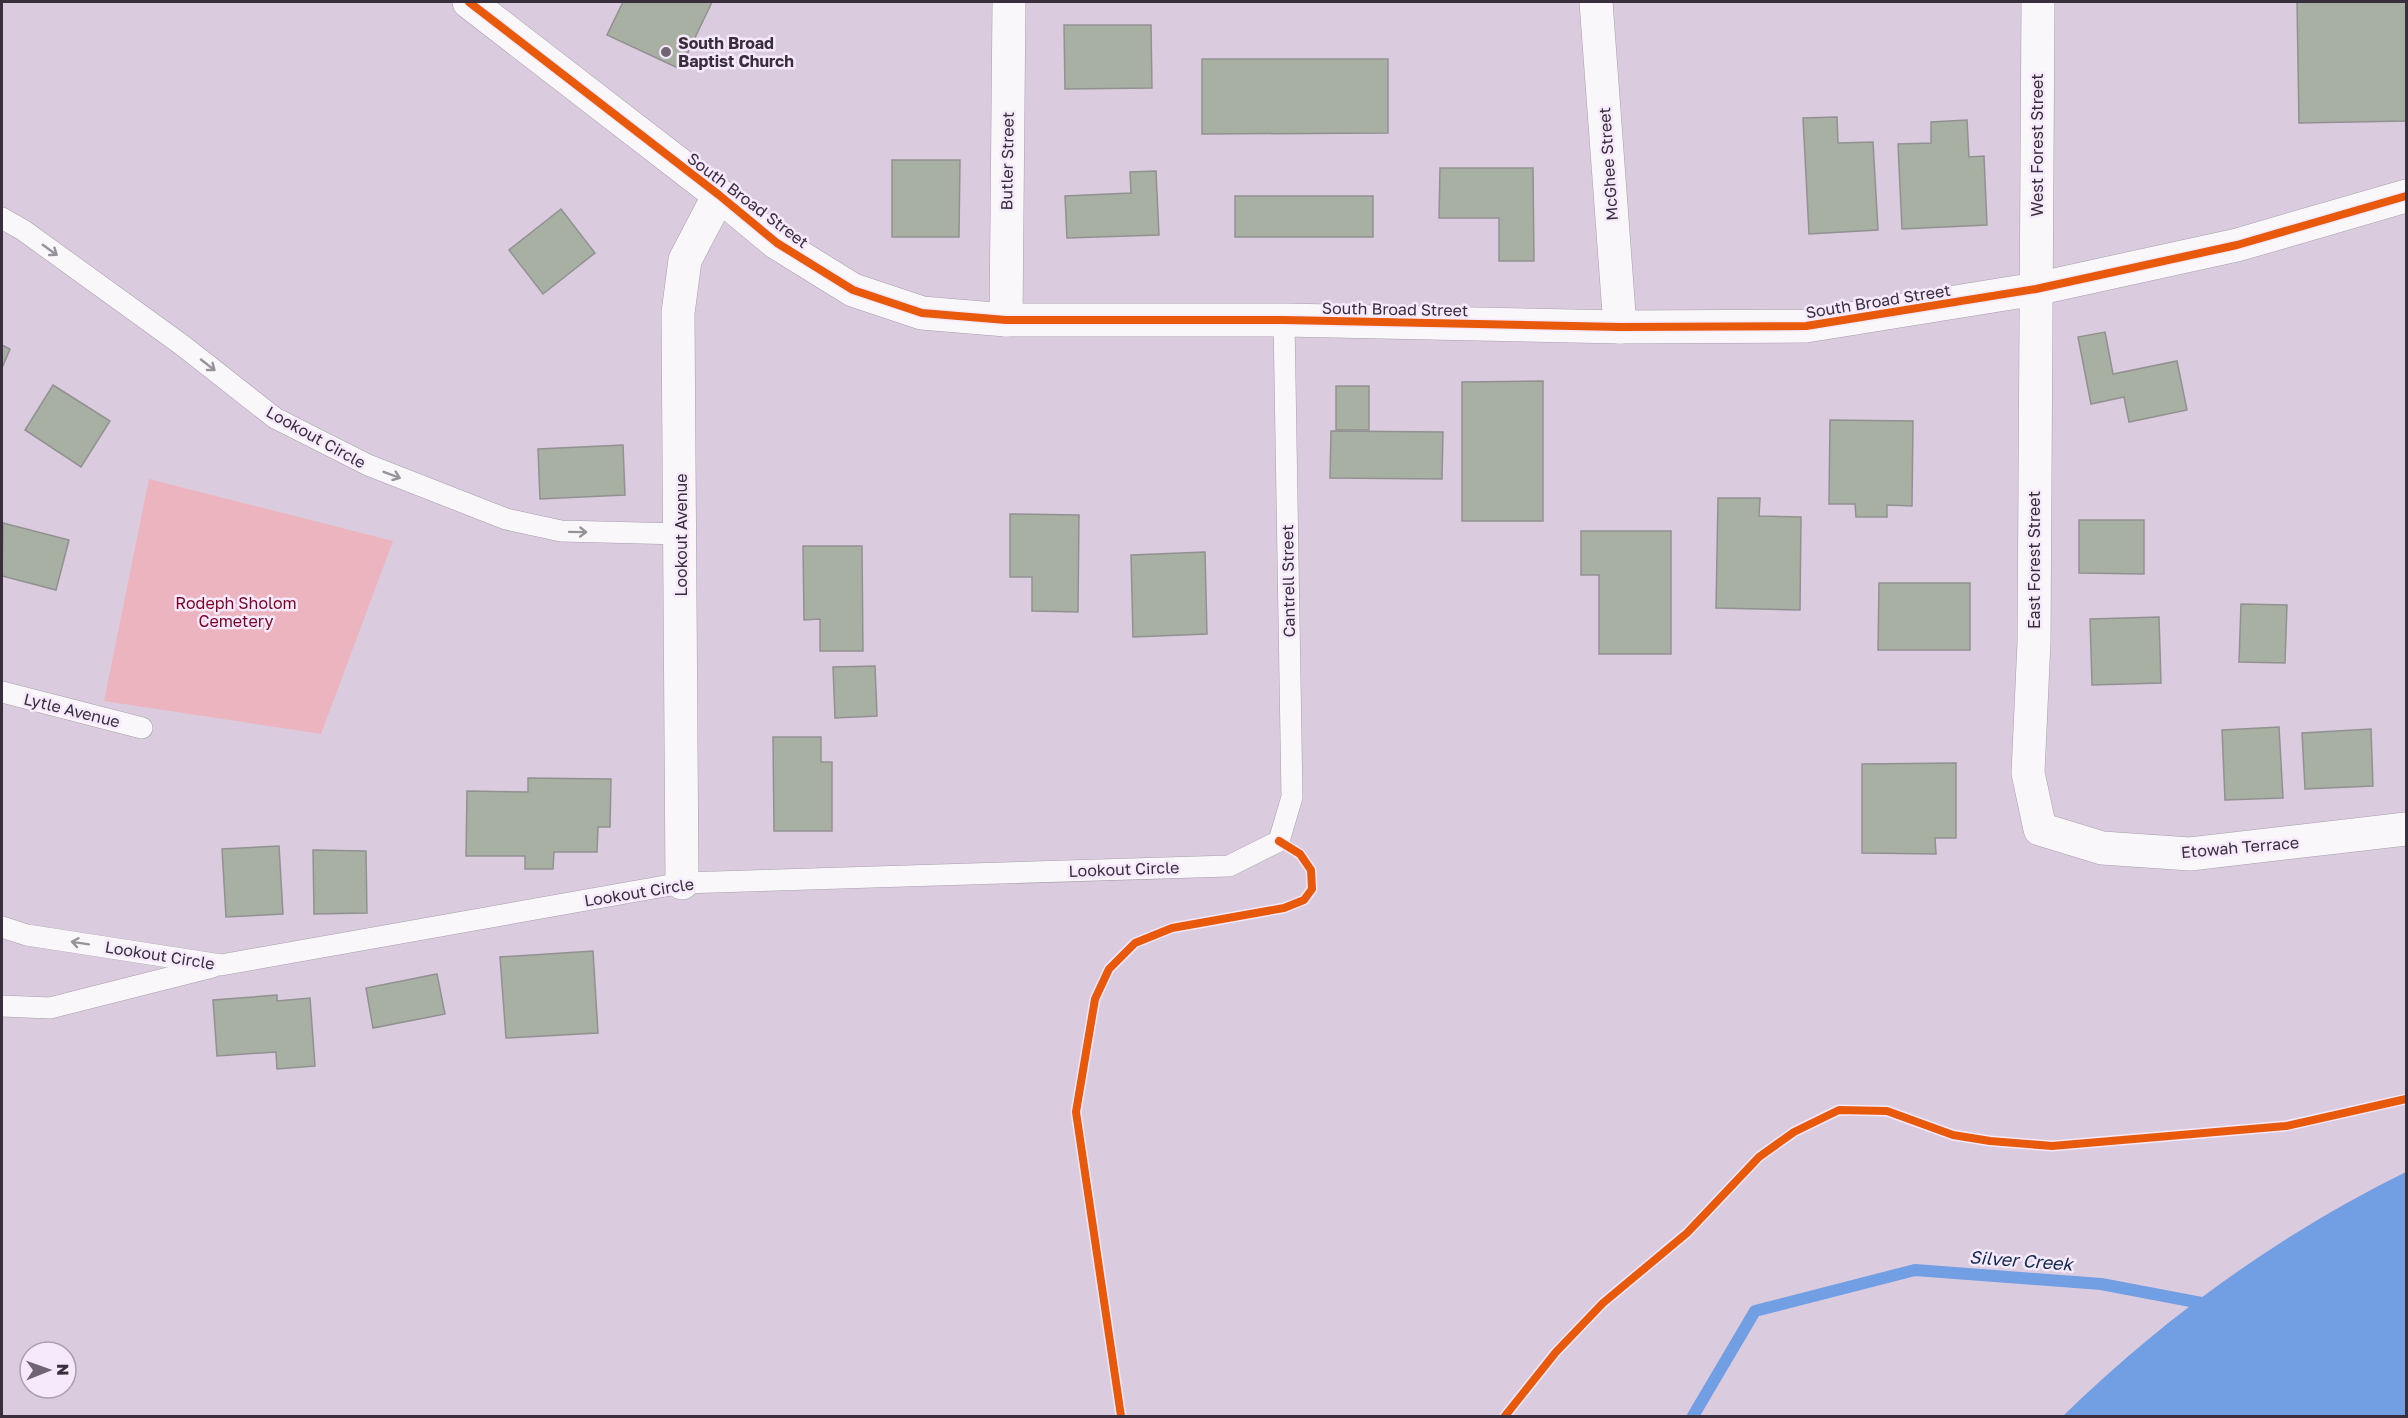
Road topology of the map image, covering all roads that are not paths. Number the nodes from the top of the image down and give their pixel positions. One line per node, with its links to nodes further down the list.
1 (469, 2): 5 (street, South Broad Street)
2 (1009, 2): 9 (street, Butler Street)
3 (1596, 2): 11 (street, McGhee Street)
4 (2038, 2): 8 (street, West Forest Street)
5 (719, 195): 9 (street, South Broad Street); 12 (street, Lookout Avenue)
6 (2406, 196): 8 (street, South Broad Street)
7 (2, 218): 12 (lane, Lookout Circle, one-way to 12)
8 (2036, 289): 11 (street, South Broad Street); 15 (street, East Forest Street)
9 (1006, 320): 10 (street, South Broad Street)
10 (1284, 320): 11 (street, South Broad Street); 17 (lane, Cantrell Street)
11 (1620, 327)
12 (681, 534): 18 (street, Lookout Avenue)
13 (2, 692): 14 (lane, Lytle Avenue)
14 (141, 728)
15 (2040, 829): 16 (street, Etowah Terrace)
16 (2406, 829)
17 (1279, 841): 18 (lane, Lookout Circle)
18 (682, 884): 20 (lane, Lookout Circle)
19 (2, 927): 20 (lane, Lookout Circle, one-way to 19)
20 (221, 965): 21 (lane)
21 (2, 1006)

